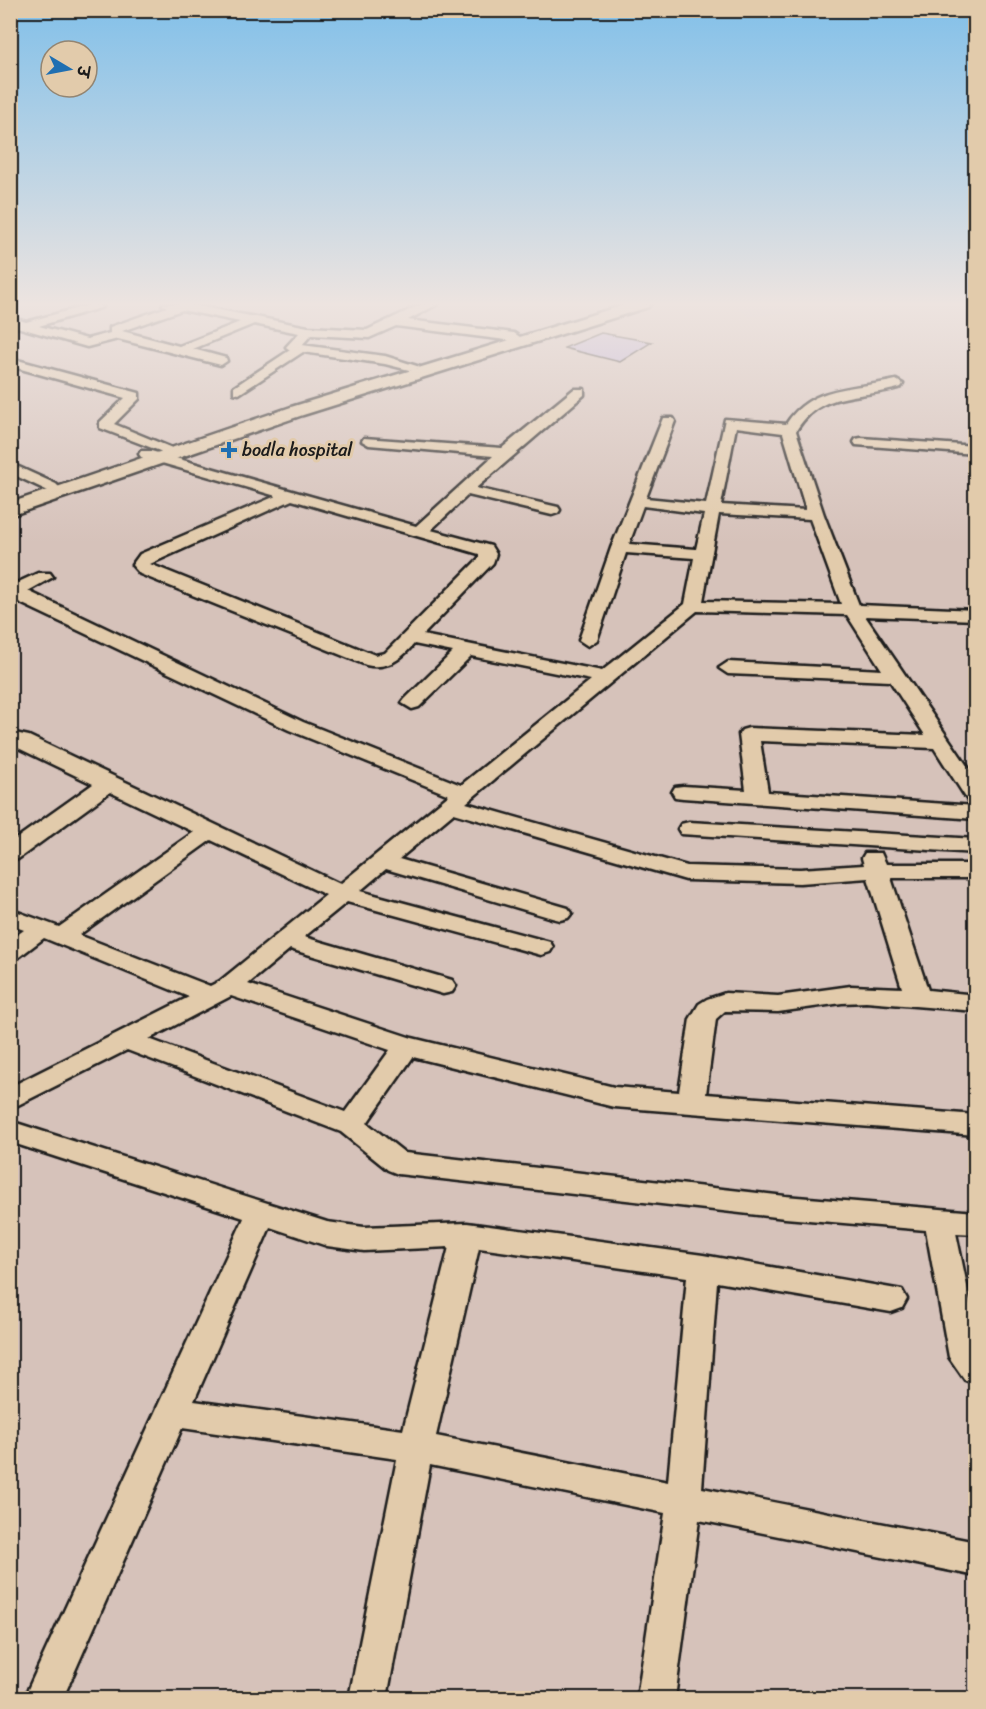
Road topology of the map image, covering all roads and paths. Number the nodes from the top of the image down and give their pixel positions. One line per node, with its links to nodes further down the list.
1 (89, 384): 13 (street)
2 (248, 384): 6 (street)
3 (364, 384): 13 (main road)
4 (386, 384): 13 (main road)
5 (896, 384): 9 (street)
6 (239, 390)
7 (579, 392): 14 (street)
8 (668, 421): 19 (street)
9 (789, 431): 21 (street); 23 (street)
10 (369, 441): 14 (street)
11 (861, 442): 12 (street)
12 (975, 450)
13 (160, 453): 16 (main road); 18 (street); 20 (main road)
14 (506, 453): 17 (street)
15 (10, 467): 16 (street)
16 (51, 487): 20 (main road)
17 (465, 490): 22 (street); 24 (street)
18 (289, 496): 24 (street); 32 (street)
19 (637, 501): 21 (street); 25 (street)
20 (16, 504)
21 (712, 509): 23 (street); 26 (street)
22 (552, 510)
23 (816, 515): 30 (street)
24 (420, 531): 32 (street)
25 (619, 548): 26 (street); 33 (street)
26 (703, 554): 29 (street)
27 (44, 578): 28 (street)
28 (12, 592): 45 (street)
29 (693, 606): 30 (street); 37 (street)
30 (852, 610): 31 (street); 36 (street)
31 (975, 615)
32 (410, 638): 34 (street)
33 (588, 640)
34 (466, 649): 37 (street); 38 (street)
35 (728, 668): 36 (street)
36 (896, 676): 40 (street)
37 (606, 677): 45 (street)
38 (412, 703)
39 (10, 738): 41 (street)
40 (939, 742): 43 (street); 44 (street)
41 (108, 783): 48 (street); 51 (street)
42 (683, 792): 44 (street)
43 (975, 796)
44 (758, 798): 46 (street)
45 (457, 800): 52 (street); 54 (street)
46 (975, 813)
47 (689, 829): 49 (street)
48 (209, 831): 55 (street); 58 (street)
49 (867, 840): 50 (street); 54 (street)
50 (975, 846)
51 (10, 854)
52 (383, 861): 55 (street); 56 (street)
53 (975, 870): 54 (street)
54 (876, 871): 64 (street)
55 (343, 894): 59 (street); 60 (street)
56 (560, 913)
57 (10, 916): 58 (street)
58 (53, 931): 61 (street); 63 (street)
59 (286, 940): 62 (street); 63 (street)
60 (541, 947)
61 (10, 952)
62 (443, 986)
63 (220, 992): 66 (street); 67 (street)
64 (918, 999): 65 (street); 69 (street)
65 (975, 1003)
66 (126, 1040): 68 (street); 70 (street)
67 (407, 1046): 69 (street); 70 (street)
68 (11, 1100)
69 (691, 1104): 71 (street)
70 (351, 1125): 74 (street)
71 (975, 1125)
72 (10, 1131): 73 (street)
73 (261, 1214): 76 (street); 80 (street)
74 (939, 1221): 75 (street); 79 (street)
75 (975, 1223)
76 (467, 1235): 77 (street); 81 (street)
77 (703, 1267): 78 (street); 82 (street)
78 (891, 1299)
79 (975, 1370)
80 (170, 1412): 81 (street); 84 (street)
81 (416, 1447): 82 (street); 85 (street)
82 (684, 1500): 83 (street); 86 (street)
83 (975, 1559)
84 (43, 1698)
85 (368, 1698)
86 (656, 1698)

